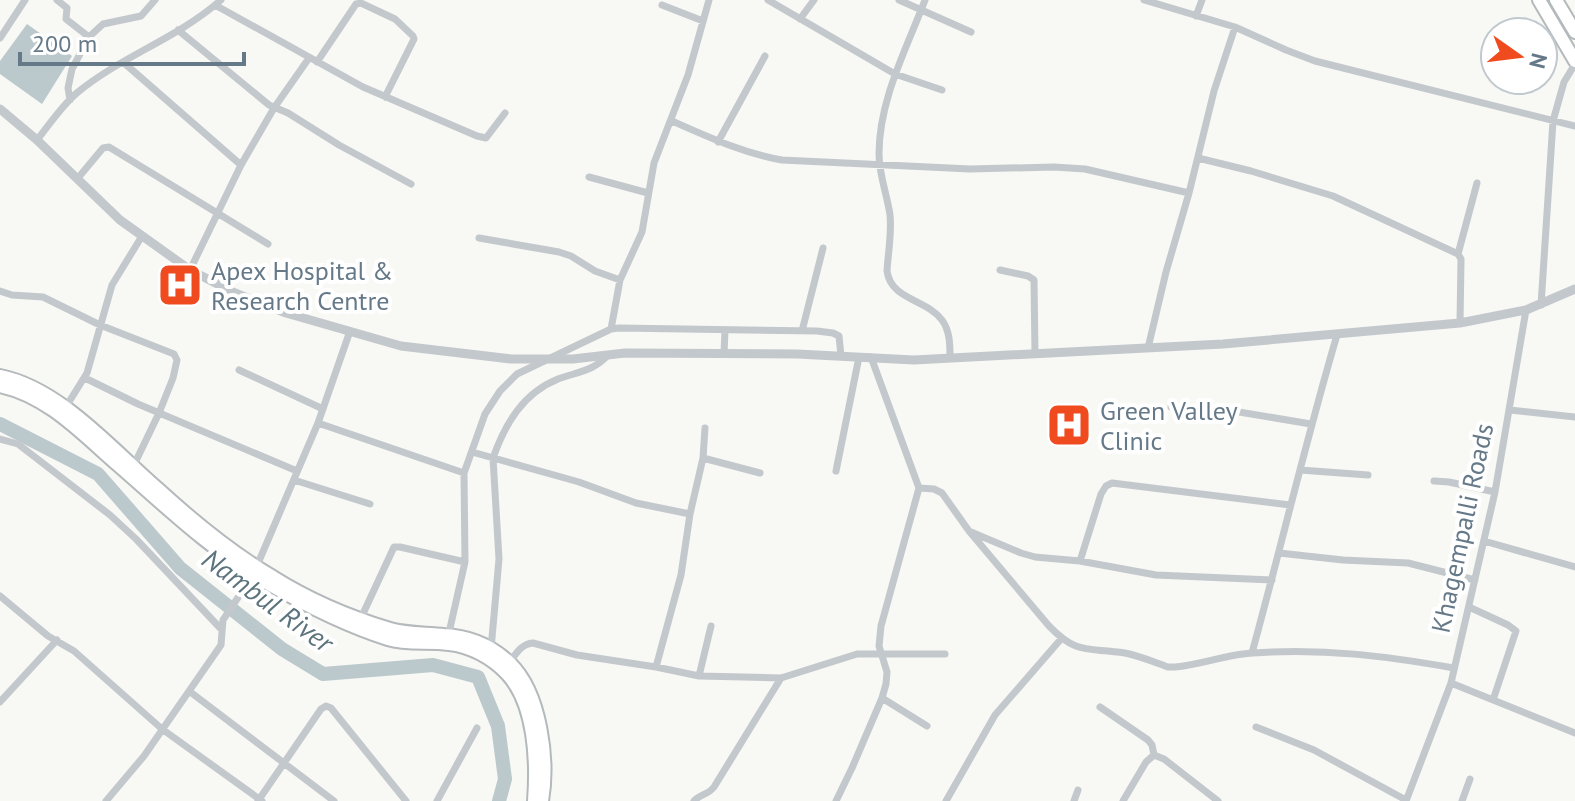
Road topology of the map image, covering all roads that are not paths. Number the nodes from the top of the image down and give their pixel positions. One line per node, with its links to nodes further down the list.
1 (57, 0): 23 (street)
2 (155, 0): 23 (street)
3 (709, 0): 17 (street)
4 (768, 0): 18 (street)
5 (814, 0): 18 (street)
6 (899, 0): 15 (street)
7 (925, 0): 15 (street)
8 (1144, 0): 16 (street)
9 (1202, 0): 16 (street)
10 (1539, 0): 28 (highway)
11 (1556, 0): 22 (highway)
12 (21, 2): 24 (street)
13 (218, 3): 20 (street); 26 (street)
14 (662, 5): 17 (street)
15 (921, 11): 21 (street); 29 (street)
16 (1196, 16): 19 (street)
17 (695, 18): 36 (street)
18 (800, 19): 29 (street)
19 (1235, 27): 37 (street); 41 (street)
20 (178, 30): 27 (street); 33 (street)
21 (971, 32)
22 (1575, 32)
23 (89, 37): 32 (street)
24 (0, 38)
25 (765, 56): 40 (street)
26 (313, 60): 31 (street); 31 (street); 33 (street)
27 (123, 62): 32 (street); 42 (street)
28 (1575, 62): 37 (street)
29 (895, 74): 30 (street); 43 (street)
30 (942, 90)
31 (385, 97): 35 (street)
32 (70, 100): 39 (street)
33 (274, 108): 42 (street); 47 (street)
34 (0, 109): 39 (street)
35 (505, 113)
36 (672, 121): 40 (street); 48 (street)
37 (1553, 121): 38 (street); 61 (street)
38 (1575, 126)
39 (37, 140): 45 (street)
40 (718, 142): 43 (street)
41 (1198, 158): 49 (street); 55 (street)
42 (241, 165): 50 (street)
43 (879, 165): 49 (street); 77 (street)
44 (589, 177): 48 (street)
45 (78, 178): 50 (street); 51 (street)
46 (1477, 183): 55 (street)
47 (411, 184)
48 (648, 193): 58 (street)
49 (1189, 193): 71 (street)
50 (216, 213): 53 (street); 56 (street)
51 (142, 236): 56 (street); 64 (street)
52 (479, 238): 58 (street)
53 (268, 244)
54 (823, 248): 68 (street)
55 (1458, 254): 63 (street)
56 (190, 270): 67 (street)
57 (1000, 270): 74 (street)
58 (620, 280): 65 (street)
59 (1575, 289): 61 (street)
60 (0, 291): 64 (street)
61 (1541, 305): 62 (street)
62 (1526, 310): 63 (street); 85 (street, Khagempalli Roads)
63 (1460, 323): 69 (street)
64 (100, 325): 81 (street); 87 (street)
65 (611, 329): 66 (street); 78 (street)
66 (725, 330): 68 (street); 70 (street)
67 (350, 331): 78 (street); 84 (street)
68 (802, 331): 73 (street)
69 (1337, 335): 71 (street); 90 (street)
70 (724, 347): 72 (street); 73 (street)
71 (1148, 348): 74 (street)
72 (608, 354): 78 (street); 94 (street)
73 (841, 354): 75 (street)
74 (1035, 354): 77 (street)
75 (859, 357): 76 (street); 99 (street)
76 (871, 357): 77 (street); 105 (street)
77 (950, 357)
78 (546, 359): 93 (street)
79 (239, 370): 84 (street)
80 (0, 376): 86 (highway)
81 (85, 378): 86 (street); 87 (street)
82 (0, 386): 86 (highway)
83 (1171, 407): 90 (street)
84 (323, 409): 89 (street)
85 (1510, 410): 88 (street); 106 (street, Khagempalli Roads)
86 (63, 412): 96 (highway); 116 (highway)
87 (159, 413): 96 (street); 98 (street)
88 (1575, 417)
89 (318, 423): 98 (street); 100 (street)
90 (1311, 424): 97 (street)
91 (705, 428): 95 (street)
92 (0, 439): 123 (street)
93 (472, 452): 94 (street); 100 (street)
94 (493, 458): 109 (street); 127 (street)
95 (703, 458): 101 (street); 109 (street)
96 (133, 467): 116 (highway)
97 (1300, 470): 102 (street); 108 (street)
98 (297, 471): 103 (street)
99 (836, 471)
100 (464, 473): 114 (street)
101 (760, 473)
102 (1368, 475)
103 (294, 480): 107 (street); 116 (street)
104 (1434, 481): 106 (street)
105 (919, 488): 110 (street); 129 (street)
106 (1495, 492): 111 (street, Khagempalli Roads)
107 (370, 504)
108 (1290, 505): 112 (street); 113 (street)
109 (690, 514): 132 (street)
110 (969, 531): 113 (street); 125 (street)
111 (1484, 541): 115 (street); 118 (street, Khagempalli Roads)
112 (1279, 553): 117 (street); 118 (street)
113 (1080, 561): 117 (street)
114 (465, 562): 121 (street); 124 (street)
115 (1575, 567)
116 (255, 571): 121 (highway); 123 (street); 124 (highway)
117 (1272, 580): 128 (street)
118 (1475, 580): 120 (street, Khagempalli Roads)
119 (0, 596): 126 (street)
120 (1469, 607): 133 (street, Khagempalli Roads); 139 (street)
121 (361, 618): 124 (highway)
122 (711, 626): 134 (street)
123 (222, 630): 137 (street)
124 (448, 639): 127 (highway); 157 (highway)
125 (1061, 639): 128 (street); 161 (street)
126 (57, 640): 140 (street); 145 (street)
127 (491, 649): 131 (highway)
128 (1252, 653): 133 (street)
129 (880, 654): 130 (street); 135 (street); 138 (street)
130 (945, 654)
131 (509, 663): 132 (street); 158 (highway)
132 (656, 667): 134 (street)
133 (1454, 668): 136 (street, Khagempalli Roads)
134 (699, 676): 135 (street)
135 (781, 678): 159 (street)
136 (1451, 683): 139 (street); 153 (street, Khagempalli Roads)
137 (189, 691): 145 (street); 148 (street)
138 (882, 698): 142 (street); 160 (street)
139 (1493, 700): 146 (street)
140 (0, 702)
141 (1100, 707): 147 (street)
142 (927, 726)
143 (1256, 727): 153 (street)
144 (477, 728): 156 (street)
145 (162, 729): 151 (street); 152 (street)
146 (1575, 733)
147 (1154, 755): 163 (street); 164 (street)
148 (284, 761): 152 (street); 154 (street); 155 (street)
149 (1470, 779): 165 (street)
150 (1078, 790): 162 (street)
151 (110, 800)
152 (259, 800)
153 (1406, 800)
154 (334, 801)
155 (406, 801)
156 (437, 801)
157 (534, 801)
158 (542, 801)
159 (694, 801)
160 (836, 801)
161 (946, 801)
162 (1074, 801)
163 (1123, 801)
164 (1218, 801)
165 (1462, 801)

